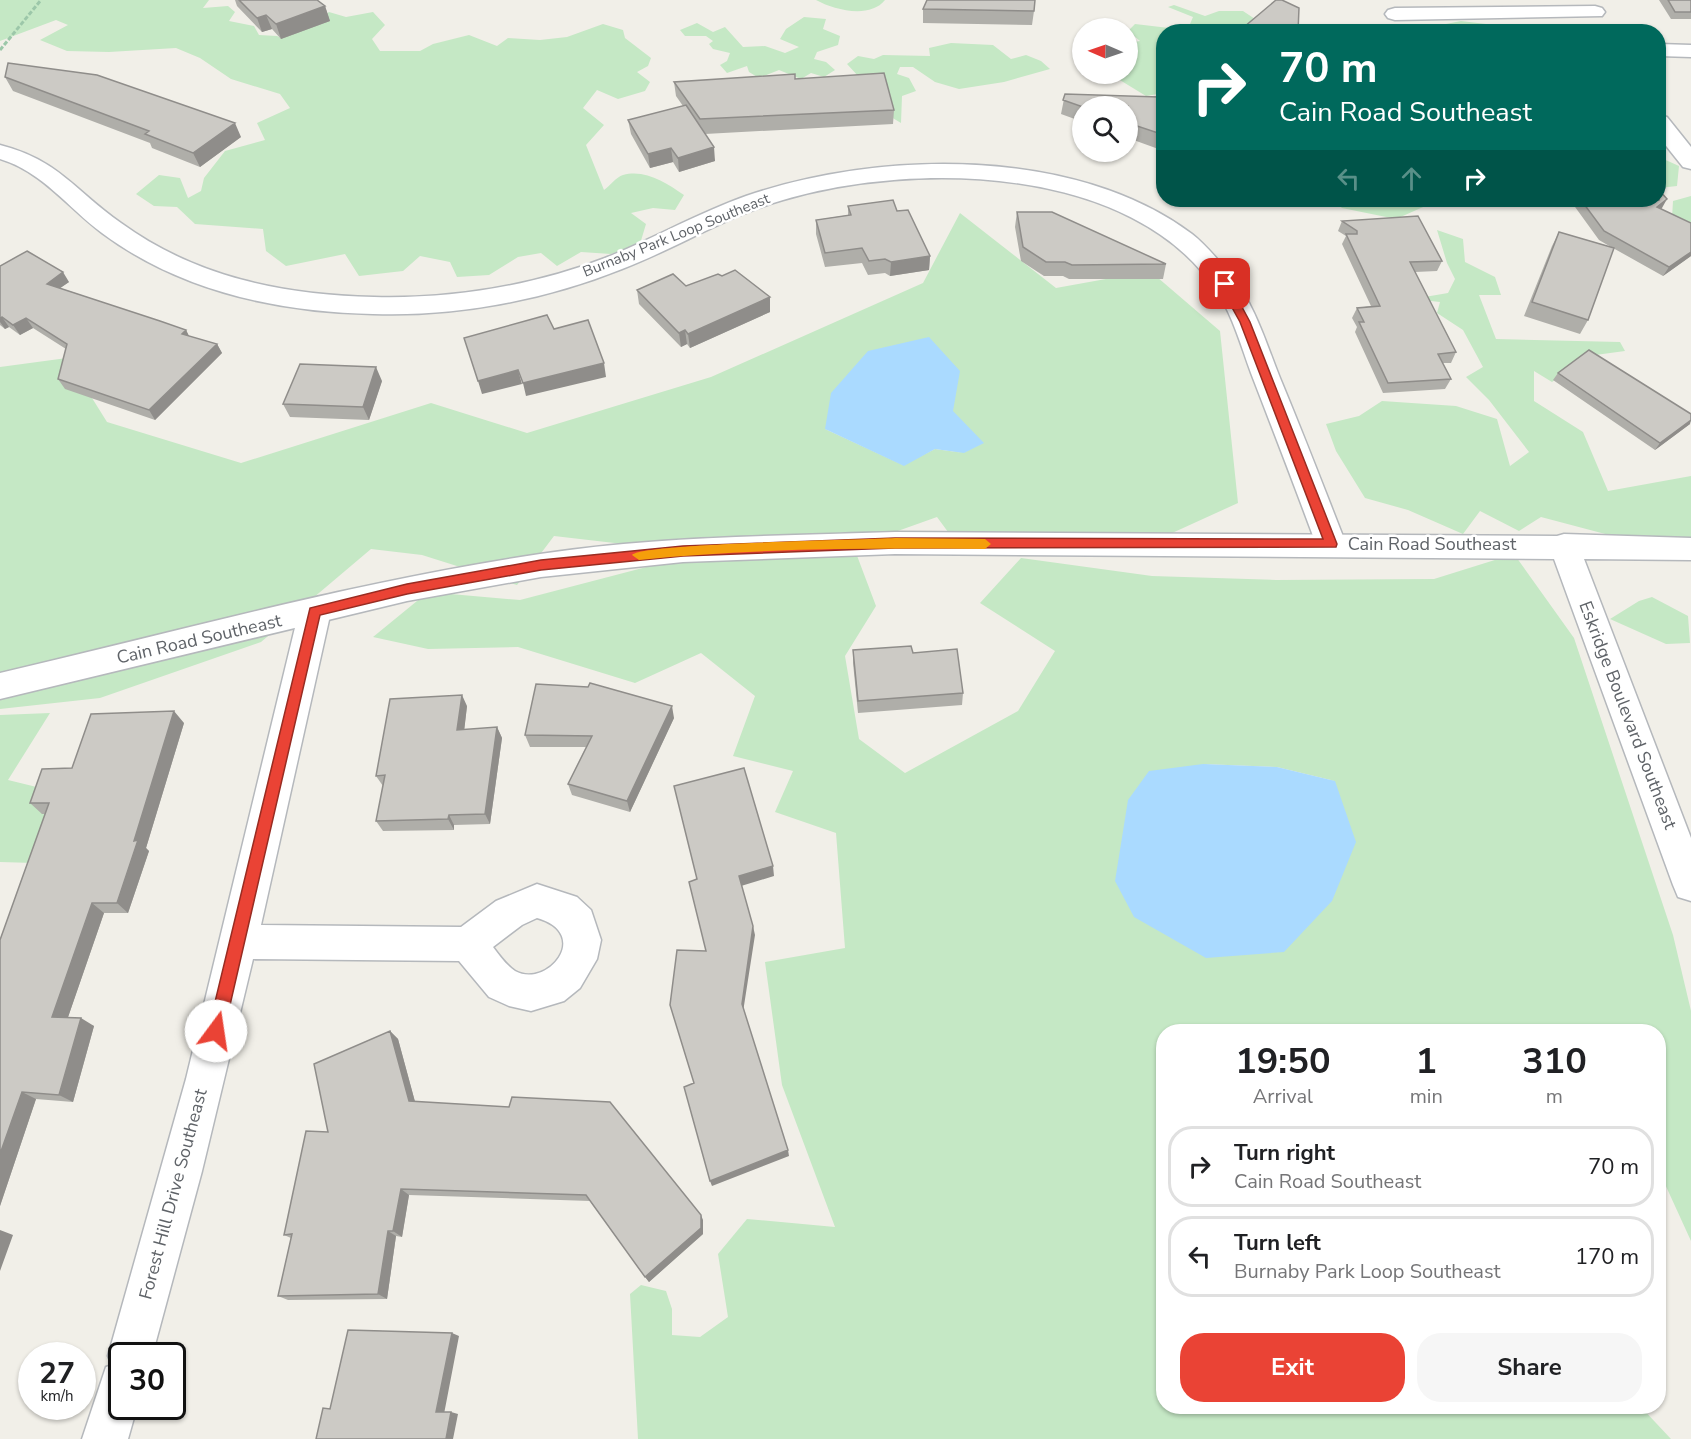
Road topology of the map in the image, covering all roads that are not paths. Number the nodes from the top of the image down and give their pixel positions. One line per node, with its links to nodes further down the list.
1 (1591, 6): 2 (street); 3 (street)
2 (1395, 14)
3 (1601, 24)
4 (1666, 50): 5 (street)
5 (1691, 51)
6 (1666, 131): 8 (street)
7 (0, 152): 9 (street, Burnaby Park Loop Southeast)
8 (1691, 162)
9 (1331, 544): 10 (street, Cain Road Southeast); 12 (street, Cain Road Southeast)
10 (1564, 546): 11 (street, Cain Road Southeast); 14 (street, Eskridge Boulevard Southeast)
11 (1691, 549)
12 (315, 611): 13 (street, Cain Road Southeast); 15 (street, Forest Hill Drive Southeast)
13 (0, 687)
14 (1691, 885)
15 (238, 942): 16 (street); 17 (street, Forest Hill Drive Southeast)
16 (468, 944)
17 (134, 1342)
18 (111, 1420): 19 (street)
19 (105, 1439)

